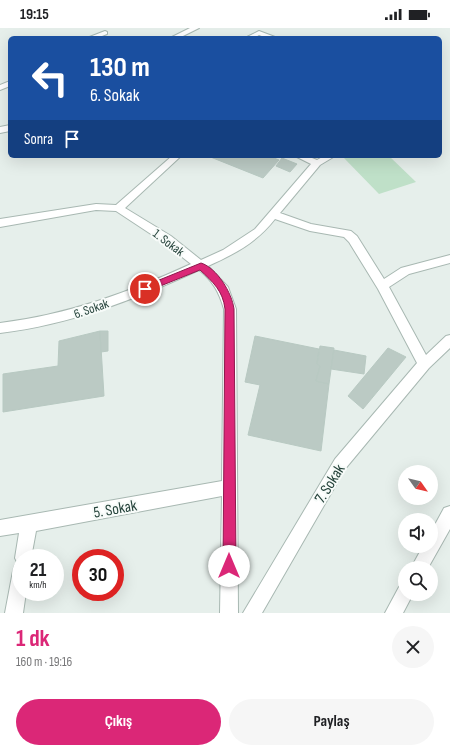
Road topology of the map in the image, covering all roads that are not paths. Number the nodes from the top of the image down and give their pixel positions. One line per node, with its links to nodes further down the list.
1 (196, 28): 4 (street)
2 (105, 33): 3 (street)
3 (96, 36)
4 (178, 36)
5 (252, 36): 6 (street)
6 (267, 36)
7 (175, 158): 11 (street)
8 (304, 158): 10 (street)
9 (327, 158): 10 (street)
10 (317, 163): 12 (street, 6. Sokak)
11 (118, 208): 13 (street, 1. Sokak); 15 (street, 1. Sokak)
12 (274, 215): 15 (street, 6. Sokak); 16 (street)
13 (0, 223)
14 (450, 259): 16 (street)
15 (201, 266): 17 (street, 6. Sokak); 20 (street, 1. Sokak)
16 (382, 286): 19 (street)
17 (0, 328)
18 (450, 340): 19 (street, 7. Sokak)
19 (424, 364): 30 (street, 7. Sokak)
20 (229, 487): 22 (street, 5. Sokak); 29 (street, 1. Sokak)
21 (450, 514): 25 (street)
22 (29, 524): 23 (street, 5. Sokak); 24 (street)
23 (0, 528)
24 (25, 549)
25 (423, 561)
26 (16, 601): 28 (street)
27 (401, 601): 31 (street)
28 (14, 613)
29 (229, 613)
30 (252, 613)
31 (394, 613)

